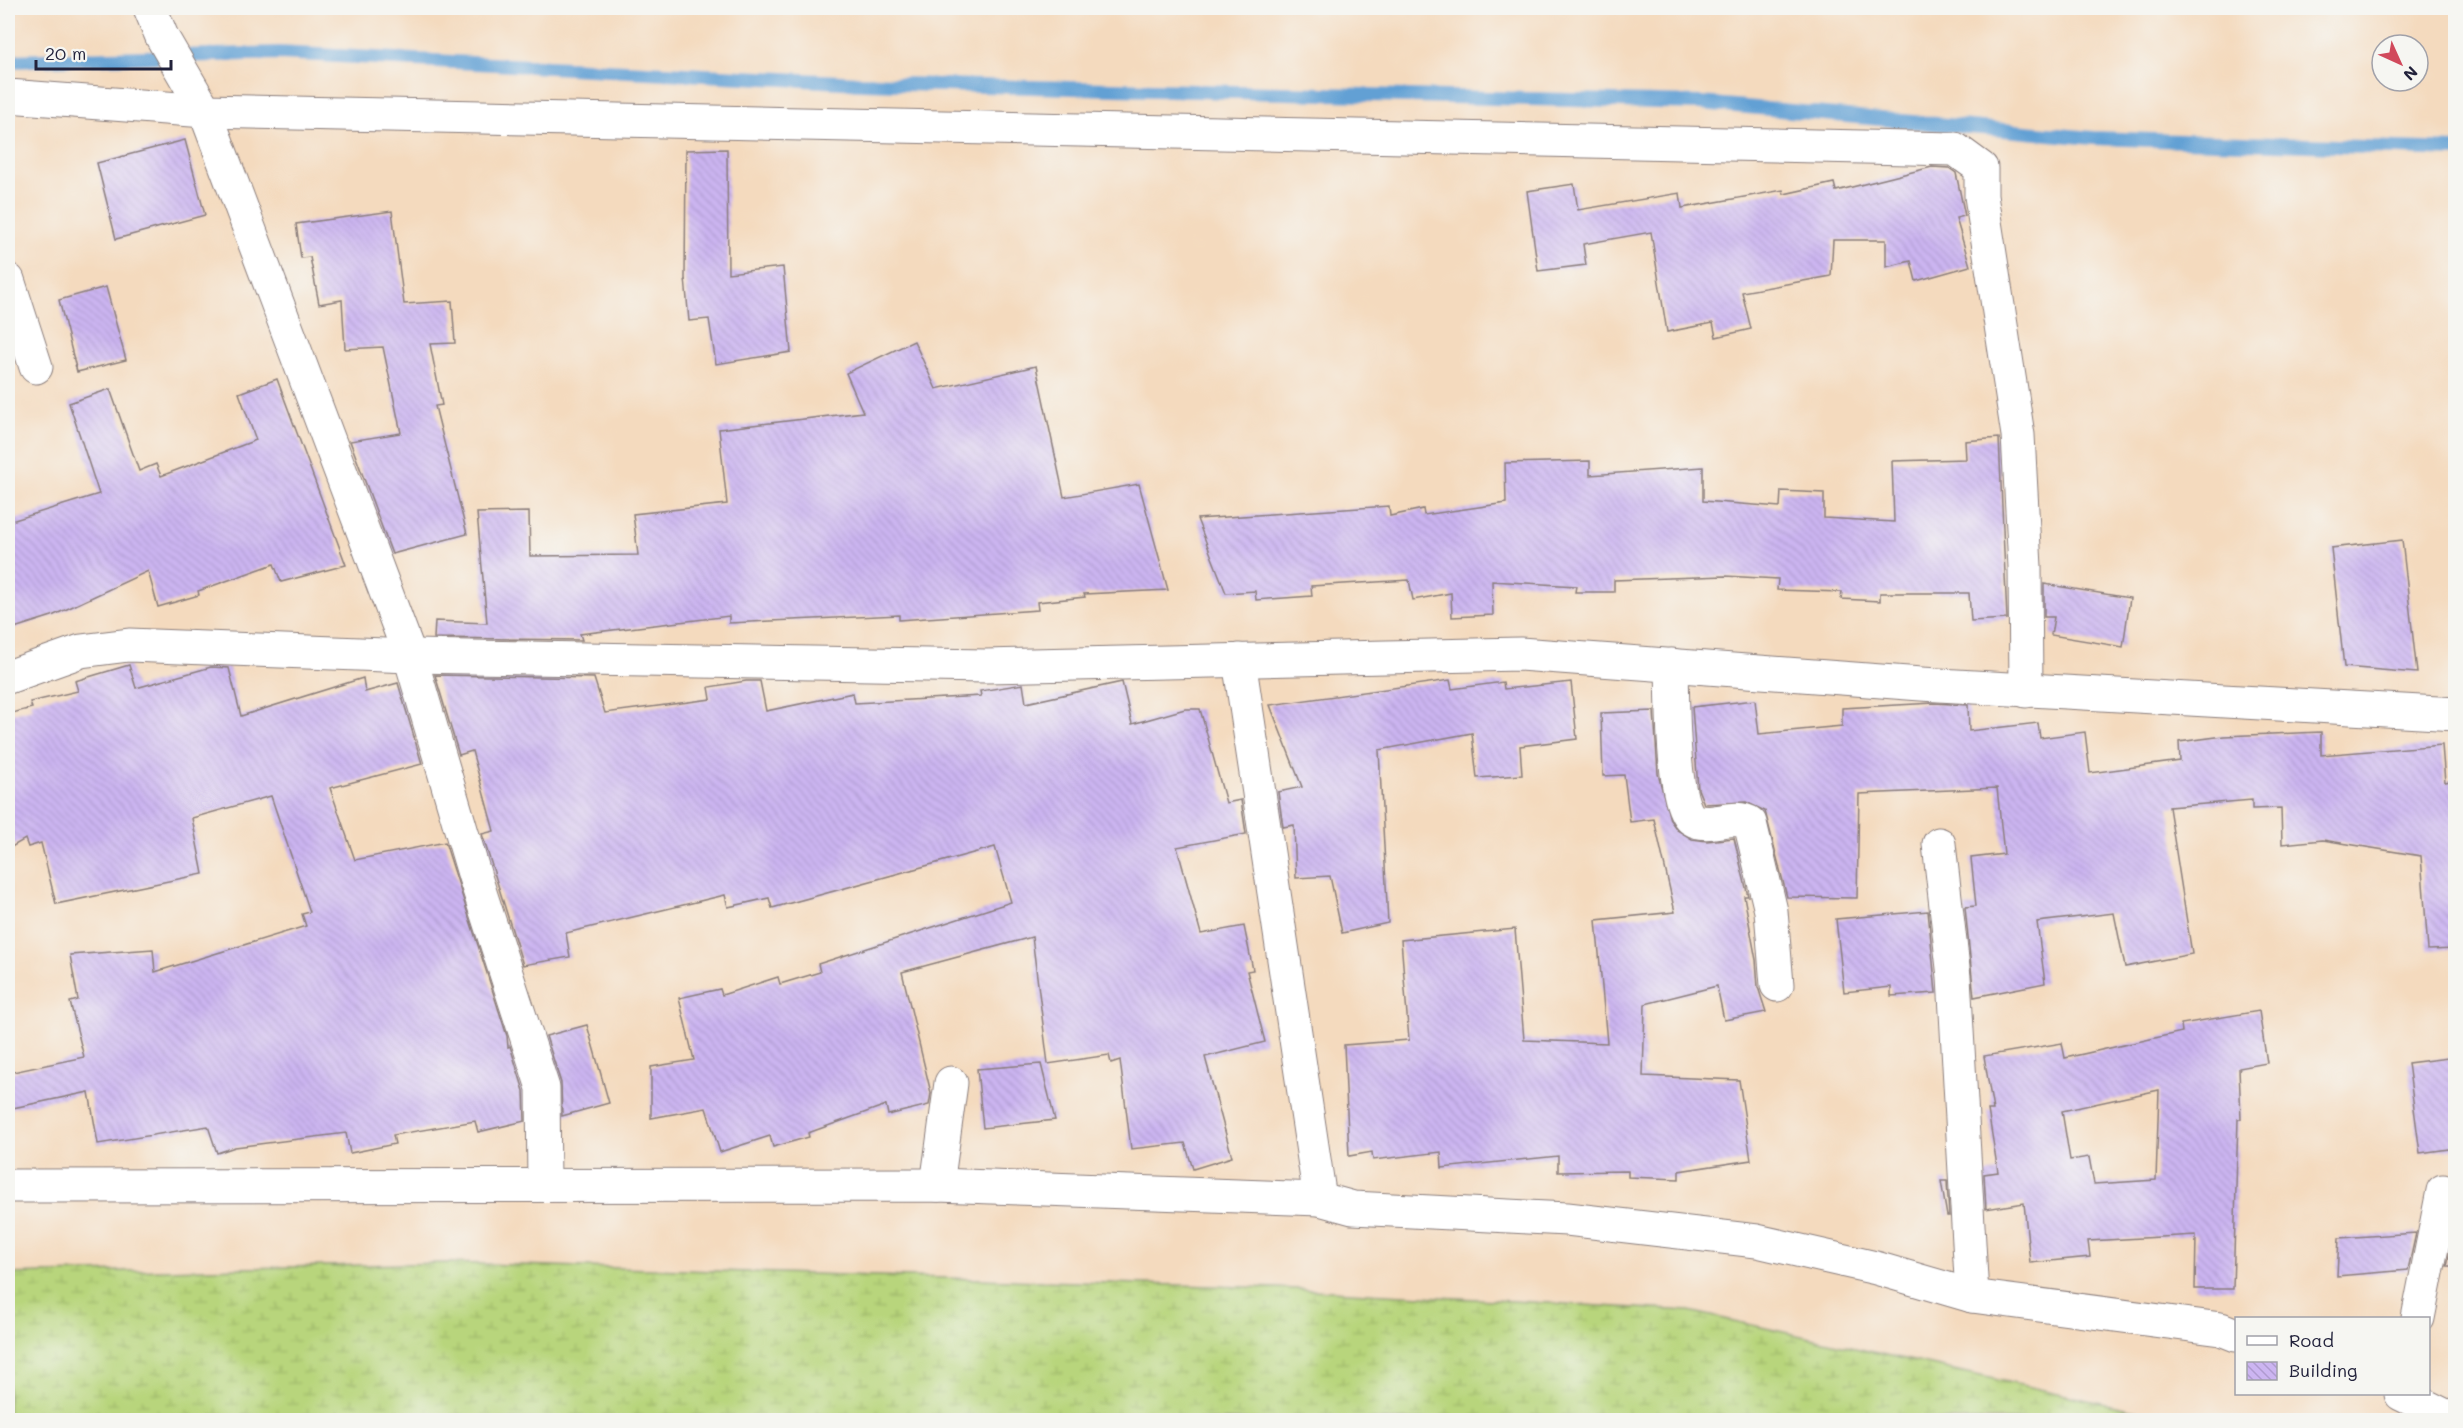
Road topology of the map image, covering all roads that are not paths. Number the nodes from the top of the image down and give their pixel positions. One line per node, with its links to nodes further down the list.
1 (156, 22): 3 (street)
2 (8, 96): 3 (street)
3 (205, 111): 6 (street); 10 (street)
4 (8, 280): 5 (street)
5 (36, 367)
6 (410, 656): 7 (street); 9 (street); 15 (street)
7 (1239, 660): 8 (street); 19 (street)
8 (1672, 665): 10 (street); 13 (street)
9 (8, 677)
10 (2026, 691): 11 (street)
11 (2456, 714)
12 (1939, 844): 20 (street)
13 (1778, 985)
14 (951, 1083): 16 (street)
15 (544, 1185): 16 (street); 17 (street)
16 (937, 1185): 19 (street)
17 (8, 1186)
18 (2443, 1191): 21 (street)
19 (1320, 1199): 20 (street)
20 (1972, 1296): 22 (street)
21 (2418, 1317)
22 (2235, 1335)
23 (2405, 1395): 24 (street)
24 (2454, 1420)

